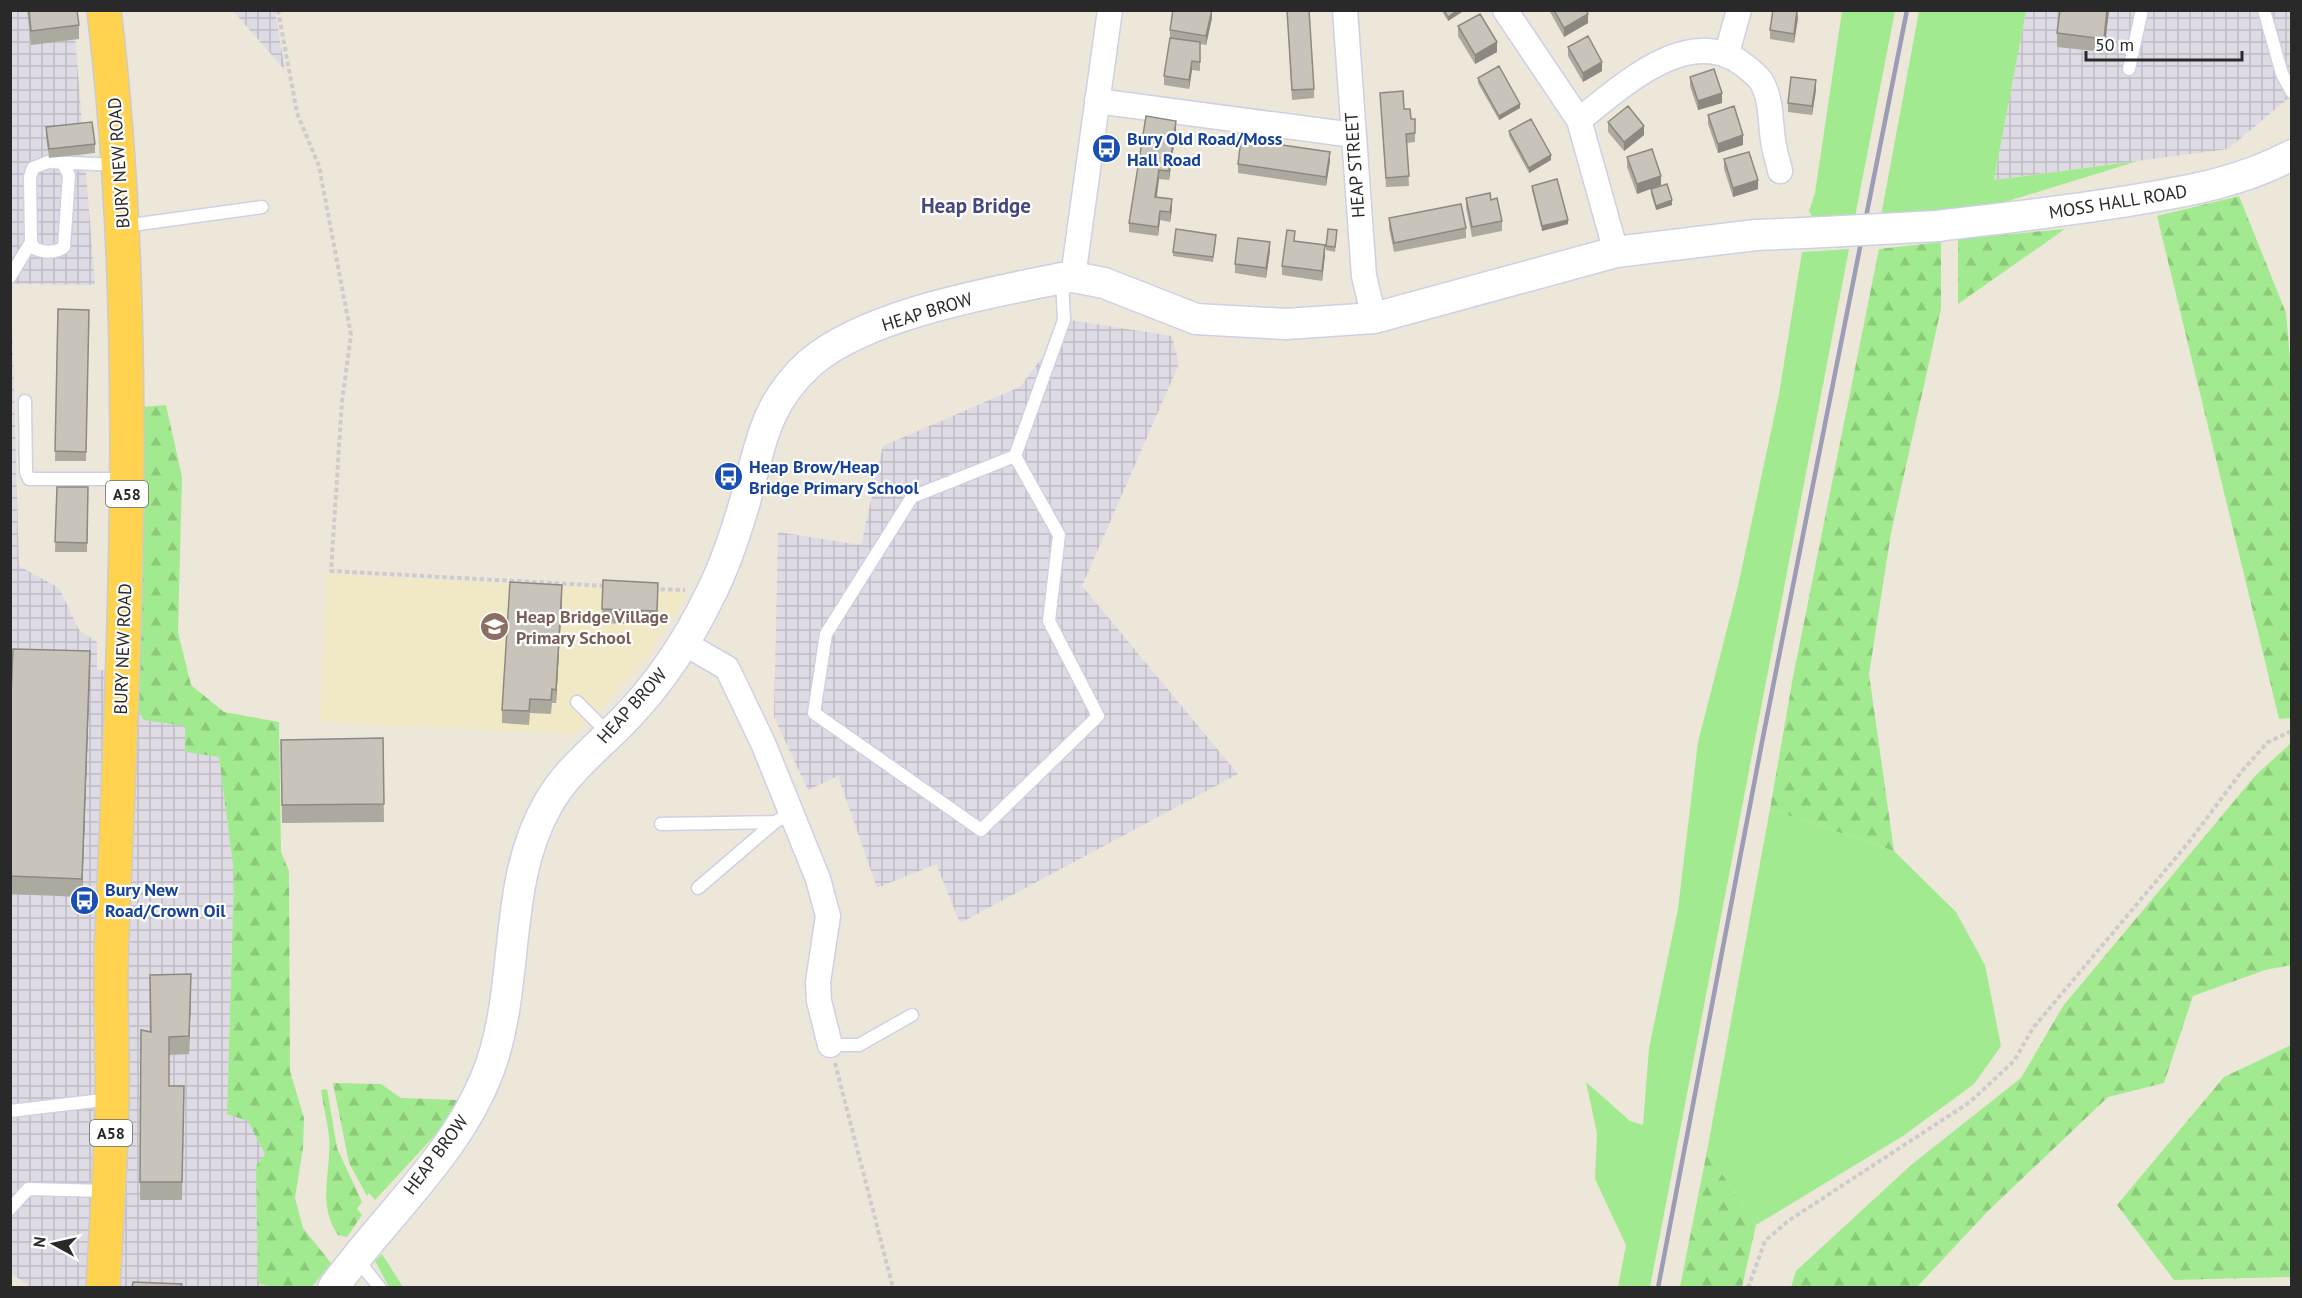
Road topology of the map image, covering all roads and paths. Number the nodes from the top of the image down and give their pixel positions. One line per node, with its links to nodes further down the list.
1 (104, 10): 17 (highway, BURY NEW ROAD / A58)
2 (278, 10): 29 (path)
3 (1110, 10): 12 (street)
4 (1345, 10): 14 (street, HEAP STREET)
5 (1505, 10): 13 (street)
6 (1739, 10): 9 (street)
7 (2142, 10): 10 (lane)
8 (2264, 10): 11 (lane)
9 (1727, 53): 13 (street); 18 (street)
10 (2129, 69)
11 (2292, 92)
12 (1097, 101): 14 (street); 24 (street)
13 (1579, 120): 22 (street)
14 (1353, 135): 25 (street, HEAP STREET)
15 (2292, 155): 22 (street, MOSS HALL ROAD, bridge)
16 (63, 164): 17 (lane); 21 (lane); 21 (lane)
17 (119, 165): 20 (highway, BURY NEW ROAD / A58)
18 (1780, 171)
19 (262, 207): 20 (lane)
20 (124, 226): 28 (highway, BURY NEW ROAD / A58)
21 (31, 242): 23 (lane)
22 (1616, 252): 25 (street, MOSS HALL ROAD)
23 (10, 277)
24 (1067, 277): 25 (street, MOSS HALL ROAD); 27 (lane); 31 (street, HEAP BROW)
25 (1374, 318)
26 (25, 401): 28 (lane)
27 (1015, 456): 27 (lane)
28 (127, 479): 41 (highway, BURY NEW ROAD / A58)
29 (618, 587)
30 (641, 588): 31 (path)
31 (712, 592): 32 (street, HEAP BROW)
32 (684, 643): 35 (street, HEAP BROW); 36 (street)
33 (577, 702): 35 (lane)
34 (2292, 731): 50 (path)
35 (609, 734): 45 (street, HEAP BROW)
36 (784, 817): 37 (lane); 38 (lane); 40 (street)
37 (661, 824)
38 (698, 888)
39 (912, 1015): 40 (lane)
40 (830, 1045): 49 (path)
41 (112, 1099): 42 (lane); 43 (highway, BURY NEW ROAD / A58)
42 (11, 1109)
43 (108, 1191): 44 (lane); 46 (highway, BURY NEW ROAD / A58)
44 (10, 1209)
45 (355, 1257): 47 (street, HEAP BROW); 48 (lane)
46 (103, 1287)
47 (333, 1287)
48 (380, 1287)
49 (893, 1287)
50 (1748, 1287)

